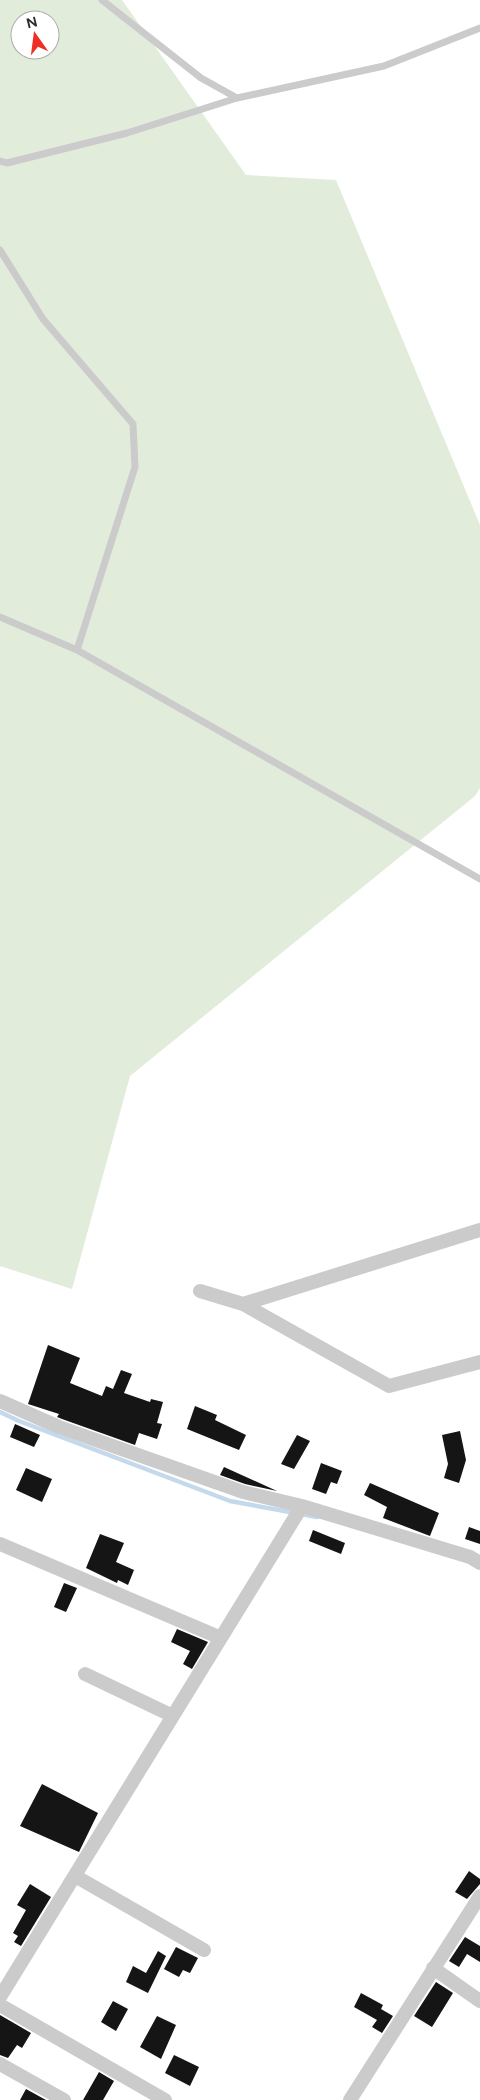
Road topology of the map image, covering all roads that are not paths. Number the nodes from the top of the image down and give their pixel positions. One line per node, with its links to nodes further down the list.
1 (102, 0): 3 (lane)
2 (480, 28): 3 (lane)
3 (237, 98): 4 (lane)
4 (0, 161)
5 (0, 250): 7 (lane)
6 (0, 617): 7 (lane)
7 (77, 650): 8 (lane)
8 (480, 879)
9 (480, 1230): 11 (street)
10 (200, 1291): 11 (street)
11 (242, 1304): 12 (street)
12 (480, 1362)
13 (0, 1402): 14 (street)
14 (302, 1506): 16 (street); 17 (street)
15 (0, 1544): 17 (street)
16 (480, 1563)
17 (220, 1638): 19 (street)
18 (85, 1674): 19 (street)
19 (173, 1716): 20 (street)
20 (75, 1876): 22 (street); 24 (street)
21 (480, 1896): 23 (street)
22 (204, 1950)
23 (434, 1968): 25 (street); 28 (street)
24 (0, 1997)
25 (480, 2001)
26 (0, 2005): 30 (street)
27 (0, 2064): 29 (street)
28 (354, 2099)
29 (64, 2100)
30 (165, 2100)

